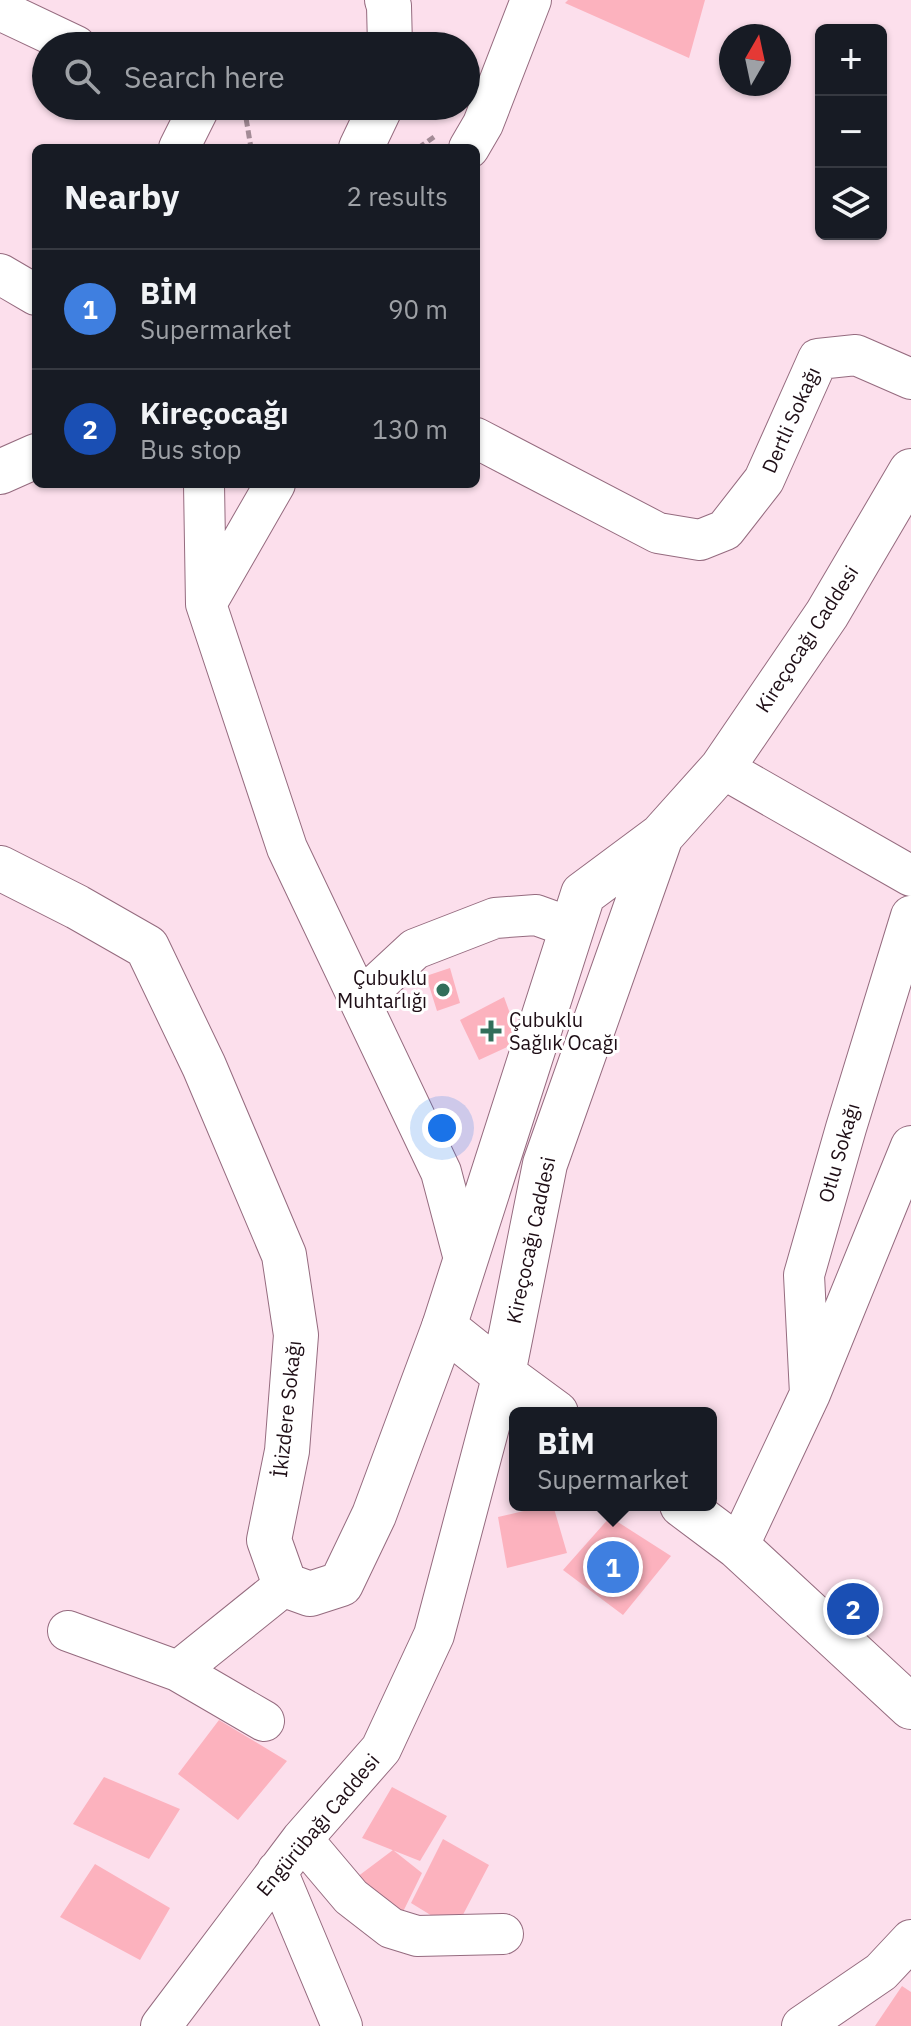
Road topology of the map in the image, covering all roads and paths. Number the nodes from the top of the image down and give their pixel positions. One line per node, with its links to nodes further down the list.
1 (387, 0): 5 (main road)
2 (531, 0): 10 (street)
3 (0, 10): 4 (street)
4 (46, 32)
5 (390, 32)
6 (193, 120): 8 (street)
7 (374, 120): 9 (main road)
8 (181, 144)
9 (363, 144)
10 (471, 144)
11 (0, 274): 12 (street)
12 (32, 293)
13 (911, 379): 14 (street, Dertli Sokağı)
14 (480, 440)
15 (32, 458): 17 (main road)
16 (911, 471): 21 (main road, Kireçocağı Caddesi)
17 (0, 472)
18 (204, 488): 20 (street)
19 (273, 488): 20 (street)
20 (206, 604): 27 (street)
21 (722, 768): 22 (main road, Kireçocağı Caddesi); 24 (street)
22 (661, 836): 26 (main road, Kireçocağı Caddesi); 31 (main road, Kireçocağı Caddesi)
23 (0, 868): 36 (main road, İkizdere Sokağı)
24 (911, 876)
25 (911, 916): 32 (street, Otlu Sokağı)
26 (572, 928): 27 (street); 29 (main road, Kireçocağı Caddesi)
27 (360, 1000): 29 (street)
28 (911, 1146): 32 (street)
29 (465, 1263): 30 (main road, Kireçocağı Caddesi)
30 (444, 1327): 31 (main road); 36 (main road)
31 (503, 1374): 33 (main road); 41 (street, Engürübağı Caddesi)
32 (810, 1394): 35 (street)
33 (548, 1407)
34 (690, 1511): 35 (main road)
35 (738, 1547): 39 (main road)
36 (285, 1585): 38 (street)
37 (68, 1631): 38 (street)
38 (178, 1671): 40 (street)
39 (911, 1707)
40 (264, 1721)
41 (302, 1839): 42 (street, Engürübağı Caddesi); 43 (street)
42 (277, 1871): 45 (street, Engürübağı Caddesi); 46 (street)
43 (503, 1934)
44 (911, 1940): 47 (street)
45 (161, 2026)
46 (342, 2026)
47 (802, 2026)

